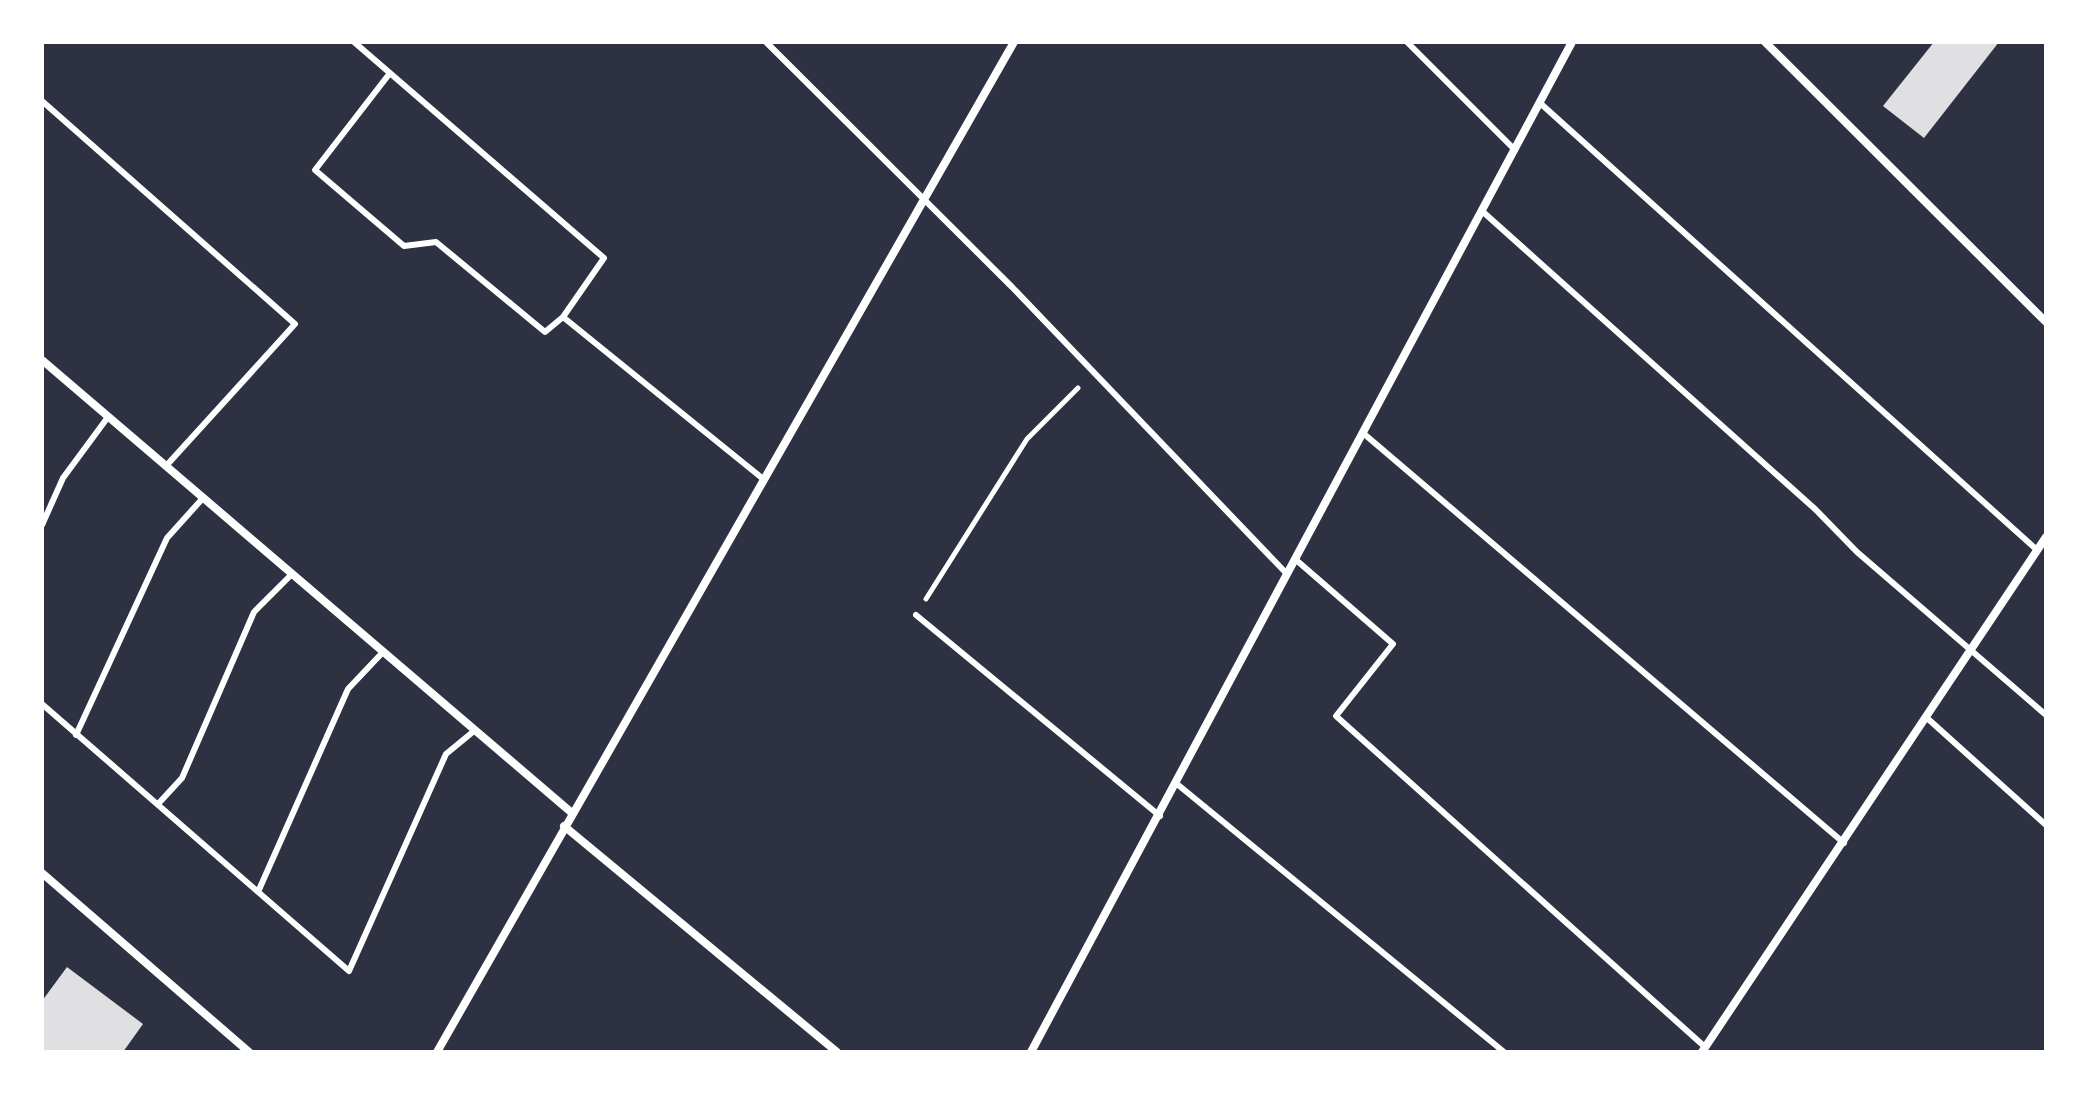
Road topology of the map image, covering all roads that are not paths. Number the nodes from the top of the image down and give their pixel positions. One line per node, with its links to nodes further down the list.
1 (354, 42): 7 (lane)
2 (766, 42): 11 (lane)
3 (1014, 42): 11 (street)
4 (1407, 42): 10 (lane)
5 (1572, 42): 9 (street)
6 (1765, 42): 14 (street)
7 (390, 73): 13 (lane); 13 (lane)
8 (42, 101): 18 (lane)
9 (1540, 103): 10 (street); 23 (lane)
10 (1515, 150): 12 (street)
11 (923, 199): 19 (street); 25 (lane)
12 (1482, 211): 17 (street); 28 (lane)
13 (563, 317): 19 (lane)
14 (2046, 322)
15 (42, 360): 16 (street)
16 (108, 417): 18 (street); 21 (lane)
17 (1363, 433): 24 (street); 41 (lane)
18 (166, 466): 20 (street)
19 (762, 478): 37 (street)
20 (203, 498): 26 (street); 34 (lane)
21 (42, 525)
22 (2046, 537): 23 (street)
23 (2037, 550): 28 (street)
24 (1295, 559): 25 (street); 44 (lane)
25 (1287, 574): 35 (street)
26 (291, 575): 29 (street); 36 (lane)
27 (916, 615): 38 (lane)
28 (1972, 650): 31 (lane); 32 (street)
29 (383, 652): 33 (street); 43 (lane)
30 (42, 704): 34 (lane)
31 (2046, 715)
32 (1927, 718): 39 (lane); 41 (street)
33 (474, 731): 37 (street); 43 (lane)
34 (76, 735): 36 (lane)
35 (1177, 784): 38 (street); 49 (lane)
36 (158, 804): 43 (lane)
37 (572, 813): 40 (street)
38 (1160, 816): 48 (street)
39 (2046, 825)
40 (564, 826): 46 (street); 47 (street)
41 (1844, 843): 44 (street)
42 (42, 873): 45 (street)
43 (258, 892)
44 (1704, 1050)
45 (249, 1052)
46 (437, 1052)
47 (837, 1052)
48 (1031, 1052)
49 (1504, 1052)

